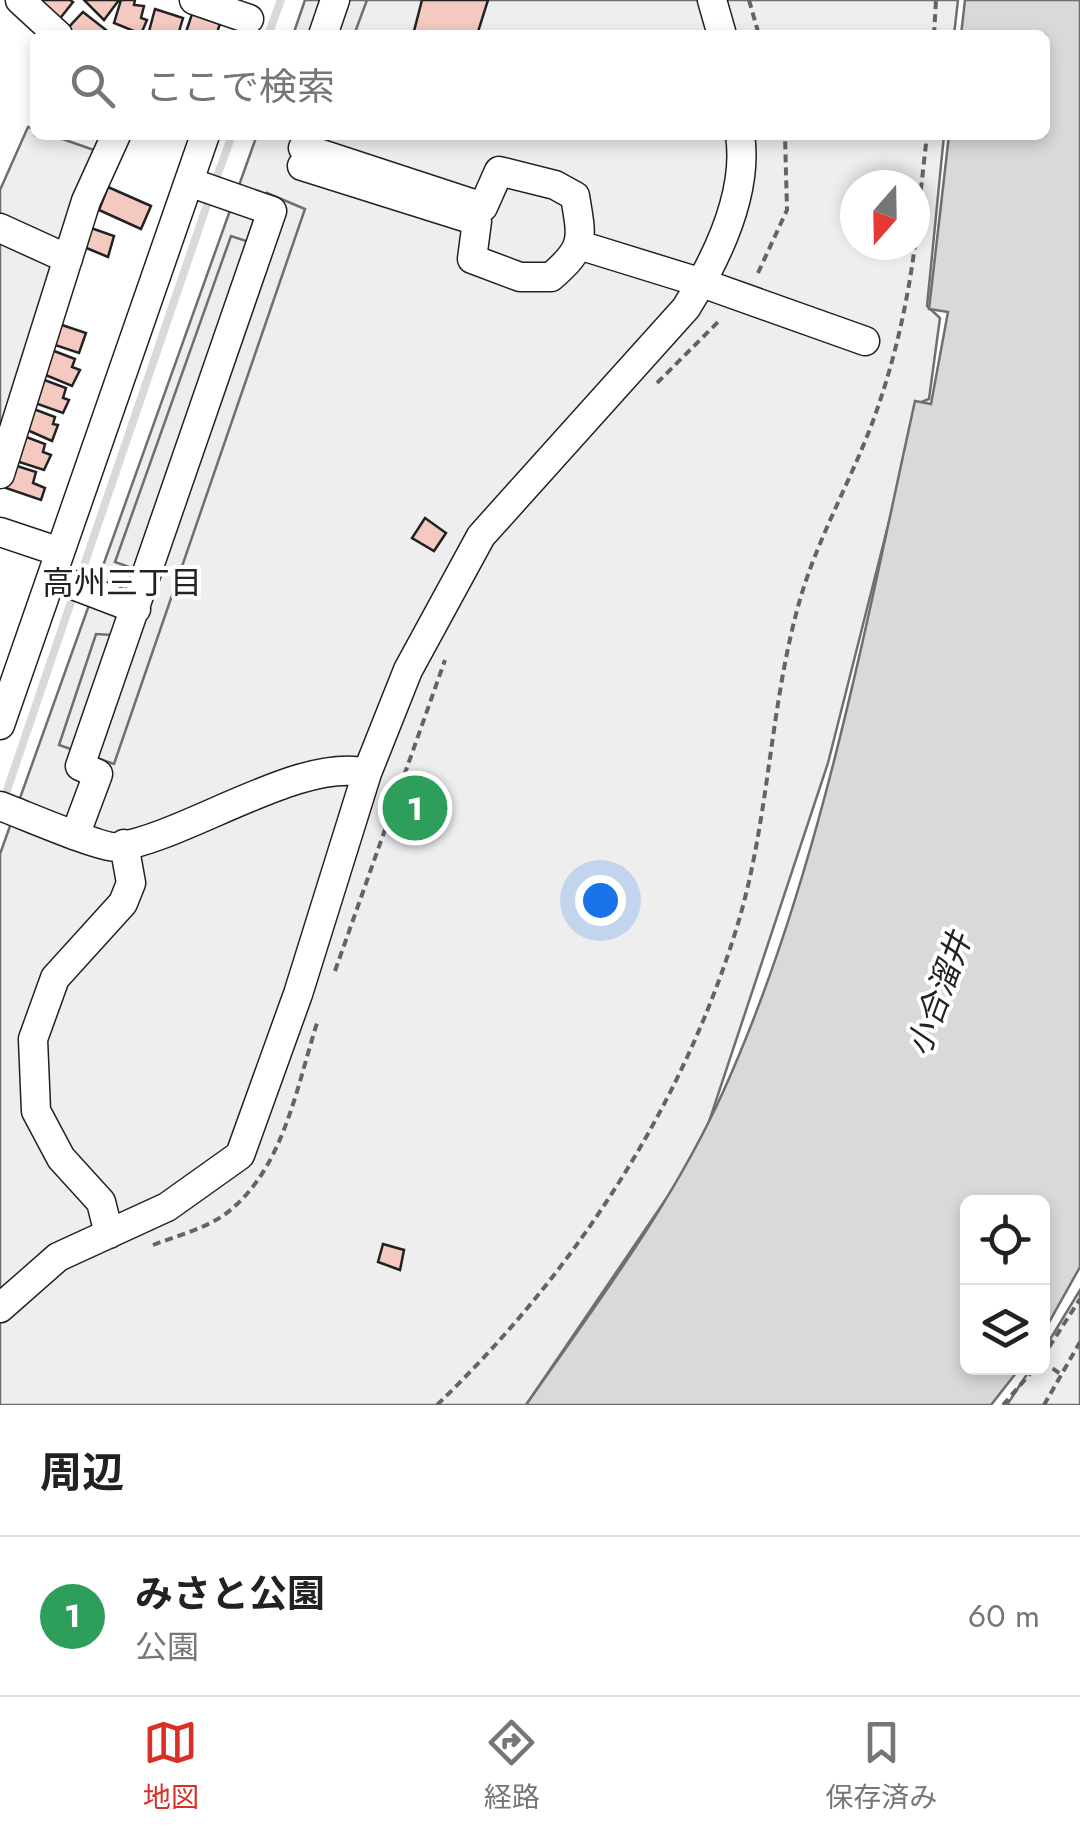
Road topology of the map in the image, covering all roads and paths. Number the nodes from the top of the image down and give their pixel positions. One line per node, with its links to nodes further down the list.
1 (20, 0): 8 (street)
2 (194, 0): 7 (street)
3 (336, 0): 9 (street)
4 (712, 0): 10 (street)
5 (750, 0): 11 (path)
6 (936, 0): 12 (path)
7 (249, 18)
8 (53, 30)
9 (325, 30)
10 (721, 30)
11 (758, 30)
12 (934, 30)
13 (114, 140): 22 (street)
14 (203, 140): 19 (street)
15 (741, 140): 24 (street)
16 (785, 140): 25 (path)
17 (926, 140): 18 (path)
18 (923, 170)
19 (189, 182): 30 (street); 31 (street)
20 (0, 228): 22 (street)
21 (579, 245): 21 (street); 24 (street)
22 (68, 259): 28 (street)
23 (912, 260): 49 (path)
24 (702, 282): 25 (street); 34 (street)
25 (742, 298): 26 (street); 27 (path)
26 (865, 341)
27 (650, 388)
28 (0, 474)
29 (0, 532): 30 (street)
30 (56, 565): 31 (street); 33 (street)
31 (136, 609): 36 (street)
32 (445, 659): 38 (path)
33 (0, 724)
34 (367, 773): 37 (street); 40 (street)
35 (0, 806): 36 (street)
36 (76, 833): 37 (street)
37 (124, 844): 40 (street)
38 (329, 987)
39 (318, 1022): 41 (path)
40 (109, 1234): 43 (street)
41 (151, 1245)
42 (1080, 1299): 45 (path)
43 (0, 1308)
44 (1080, 1342): 48 (path)
45 (1050, 1347)
46 (1050, 1366): 48 (path)
47 (1029, 1375): 50 (path)
48 (1062, 1375): 51 (path)
49 (437, 1405)
50 (1003, 1405)
51 (1044, 1405)

